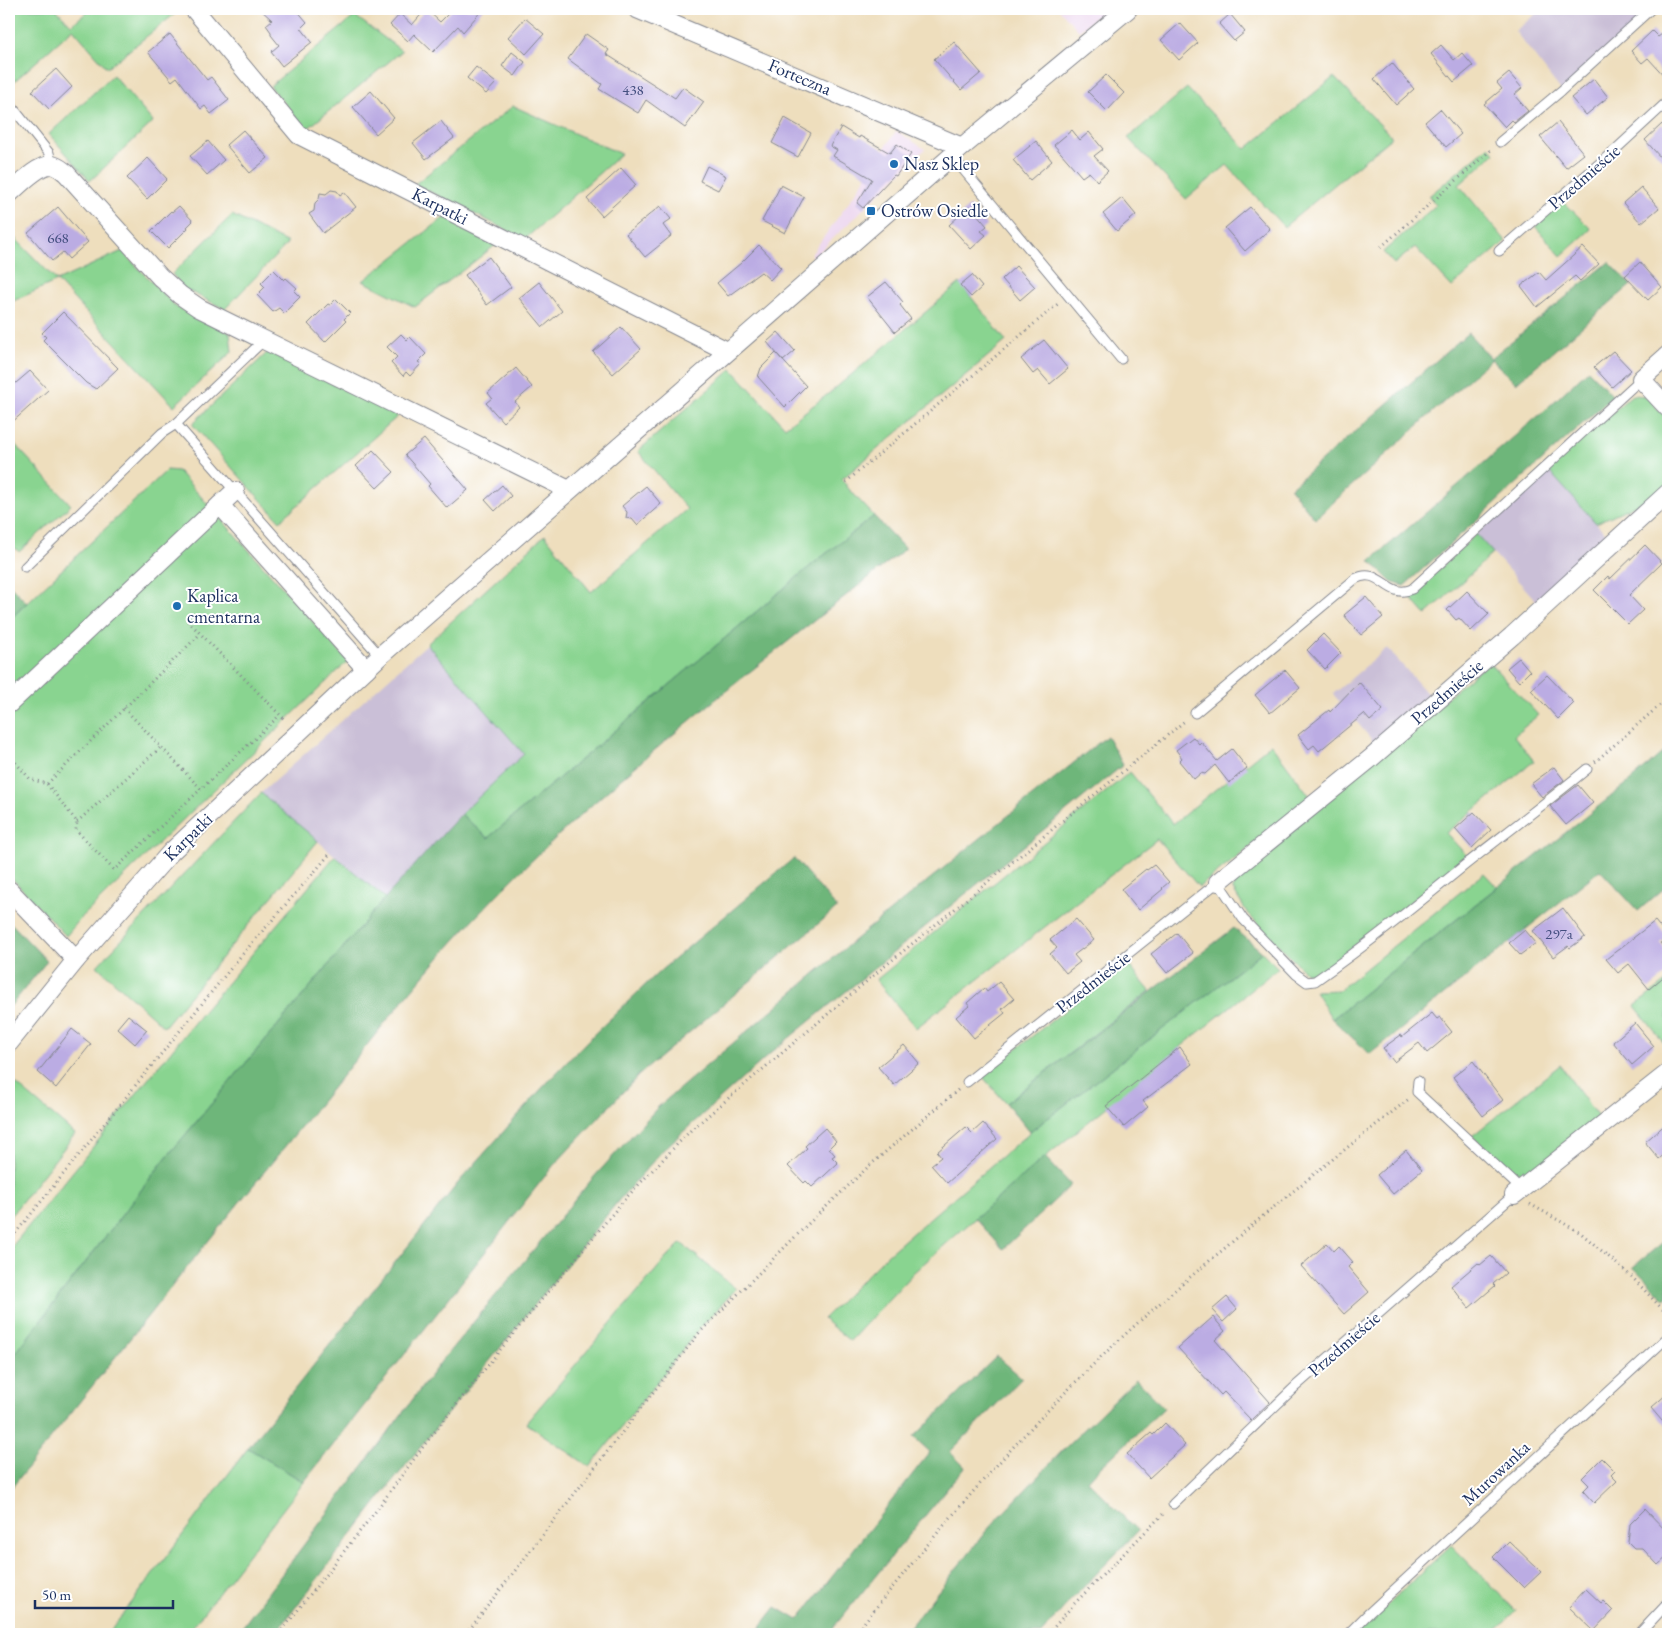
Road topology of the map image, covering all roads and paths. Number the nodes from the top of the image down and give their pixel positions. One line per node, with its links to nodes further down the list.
1 (194, 9): 15 (street, Karpatki)
2 (639, 9): 8 (street, Forteczna)
3 (1128, 9): 8 (street, Karpatki)
4 (1651, 9): 7 (lane)
5 (1668, 101): 12 (lane, Przedmieście)
6 (9, 103): 9 (lane)
7 (1500, 142): 11 (path)
8 (957, 151): 13 (lane, Forteczna); 15 (street, Karpatki)
9 (52, 165): 10 (street); 14 (street)
10 (9, 194)
11 (1381, 247)
12 (1499, 251)
13 (1068, 296): 17 (lane, Forteczna); 21 (path)
14 (264, 341): 20 (lane); 22 (street)
15 (727, 351): 22 (street, Karpatki)
16 (1668, 355): 18 (street)
17 (1121, 359)
18 (1641, 379): 19 (street); 34 (lane)
19 (1668, 408)
20 (176, 424): 23 (lane); 26 (lane)
21 (846, 482)
22 (569, 490): 29 (street, Karpatki)
23 (235, 491): 25 (street); 29 (lane)
24 (1668, 493): 42 (street, Przedmieście)
25 (220, 505): 30 (street); 32 (street)
26 (25, 567)
27 (188, 621): 28 (path)
28 (200, 634): 33 (path); 39 (path)
29 (380, 656): 30 (street, Karpatki)
30 (366, 669): 44 (street, Karpatki)
31 (1668, 698): 37 (path)
32 (9, 704)
33 (124, 708): 35 (path); 38 (path)
34 (1195, 713): 56 (path)
35 (161, 747): 39 (path); 40 (path)
36 (9, 755): 38 (path)
37 (1587, 769): 42 (lane)
38 (47, 784): 40 (path)
39 (200, 788): 40 (path)
40 (77, 822)
41 (329, 855): 51 (path)
42 (1218, 882): 48 (lane, Przedmieście)
43 (9, 890): 44 (street)
44 (76, 960): 45 (street, Karpatki)
45 (9, 1043)
46 (1668, 1073): 50 (street, Przedmieście)
47 (1418, 1081): 49 (lane)
48 (967, 1082): 57 (path)
49 (1417, 1092): 50 (lane); 58 (path)
50 (1517, 1192): 52 (path); 54 (lane, Przedmieście)
51 (9, 1241)
52 (1668, 1314)
53 (1668, 1337): 60 (lane, Murowanka)
54 (1173, 1504): 59 (path)
55 (1668, 1603): 61 (lane)
56 (279, 1634)
57 (466, 1634)
58 (855, 1634)
59 (1048, 1634)
60 (1348, 1634)
61 (1639, 1634)

